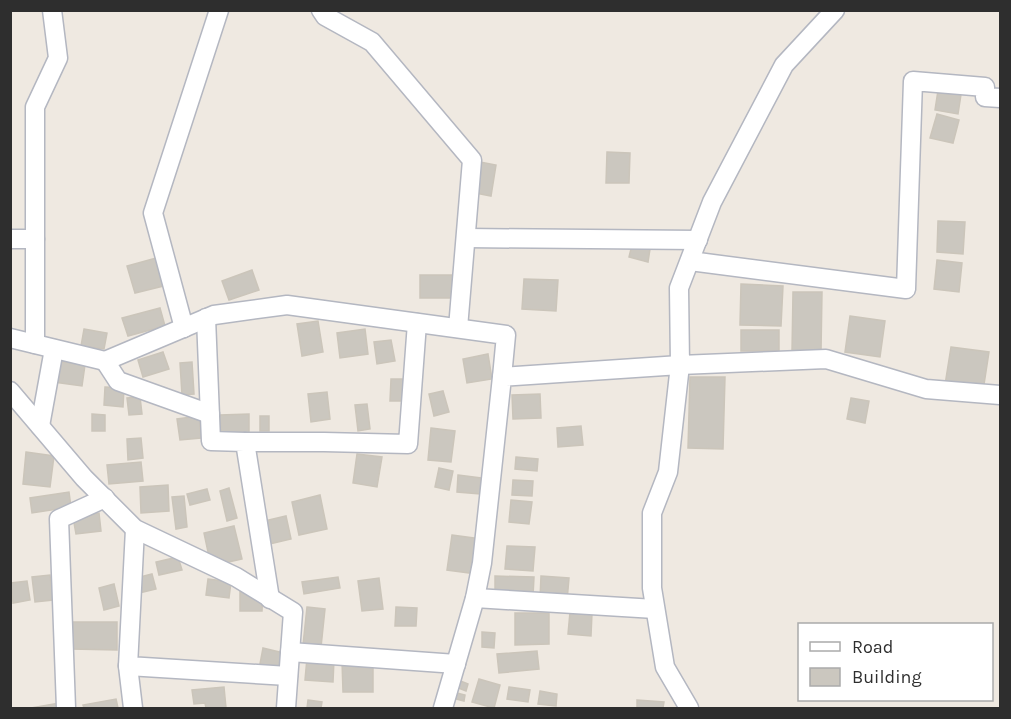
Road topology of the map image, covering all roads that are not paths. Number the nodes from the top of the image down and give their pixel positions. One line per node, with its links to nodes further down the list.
1 (52, 10): 7 (street)
2 (219, 10): 13 (street)
3 (321, 10): 8 (street)
4 (835, 10): 9 (street)
5 (1000, 99): 10 (street)
6 (10, 238): 7 (street)
7 (35, 238): 16 (street)
8 (466, 238): 9 (street); 14 (street)
9 (698, 240): 10 (street)
10 (690, 261): 19 (street)
11 (206, 318): 12 (street); 13 (street); 23 (street)
12 (417, 323): 14 (street); 25 (street)
13 (184, 327): 18 (street)
14 (458, 328): 20 (street)
15 (10, 338): 16 (street)
16 (35, 344): 17 (street)
17 (54, 349): 18 (street); 24 (street)
18 (105, 361): 23 (street)
19 (680, 364): 20 (street); 22 (street); 30 (street)
20 (502, 377): 28 (street)
21 (10, 391): 24 (street)
22 (1000, 395)
23 (210, 414): 25 (street)
24 (40, 426): 26 (street)
25 (245, 442): 29 (street)
26 (105, 498): 27 (street); 35 (street)
27 (135, 529): 29 (street); 33 (street)
28 (475, 598): 30 (street); 32 (street)
29 (270, 599): 31 (street)
30 (655, 609): 39 (street)
31 (290, 652): 32 (street); 34 (street)
32 (456, 664): 38 (street)
33 (128, 666): 34 (street); 36 (street)
34 (288, 676): 37 (street)
35 (66, 708)
36 (133, 708)
37 (286, 708)
38 (443, 708)
39 (689, 708)

